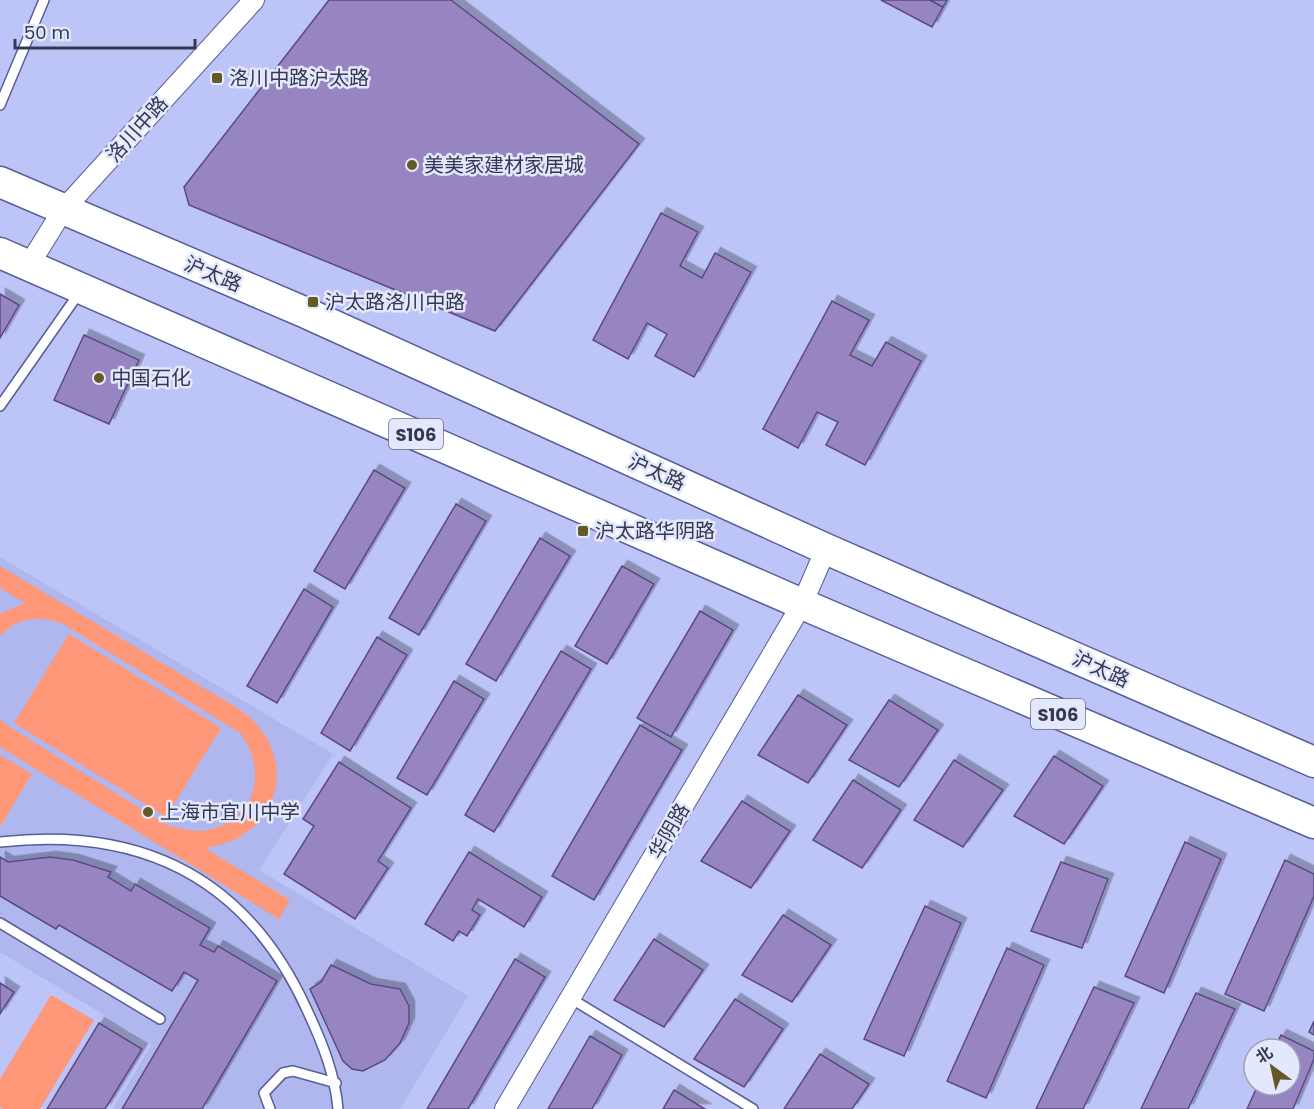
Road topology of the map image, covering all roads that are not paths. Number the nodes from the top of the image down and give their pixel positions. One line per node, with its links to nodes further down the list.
1 (44, 0): 3 (lane)
2 (254, 0): 5 (street, 洛川中路)
3 (0, 105)
4 (0, 182): 5 (main road, 沪太路)
5 (63, 210): 7 (street, 洛川中路); 10 (main road, 沪太路)
6 (0, 253): 7 (main road, S106)
7 (29, 265): 8 (main road, S106)
8 (82, 289): 9 (lane); 11 (main road, S106)
9 (0, 406)
10 (826, 549): 11 (street, 华阴路); 12 (main road, 沪太路)
11 (802, 604): 13 (main road, S106); 16 (street, 华阴路)
12 (1314, 762)
13 (1314, 823)
14 (0, 842): 18 (lane)
15 (0, 923): 17 (lane)
16 (570, 998): 21 (street, 华阴路); 22 (lane)
17 (160, 1019)
18 (336, 1083): 19 (lane); 20 (lane)
19 (270, 1109)
20 (338, 1109)
21 (505, 1109)
22 (753, 1109)

